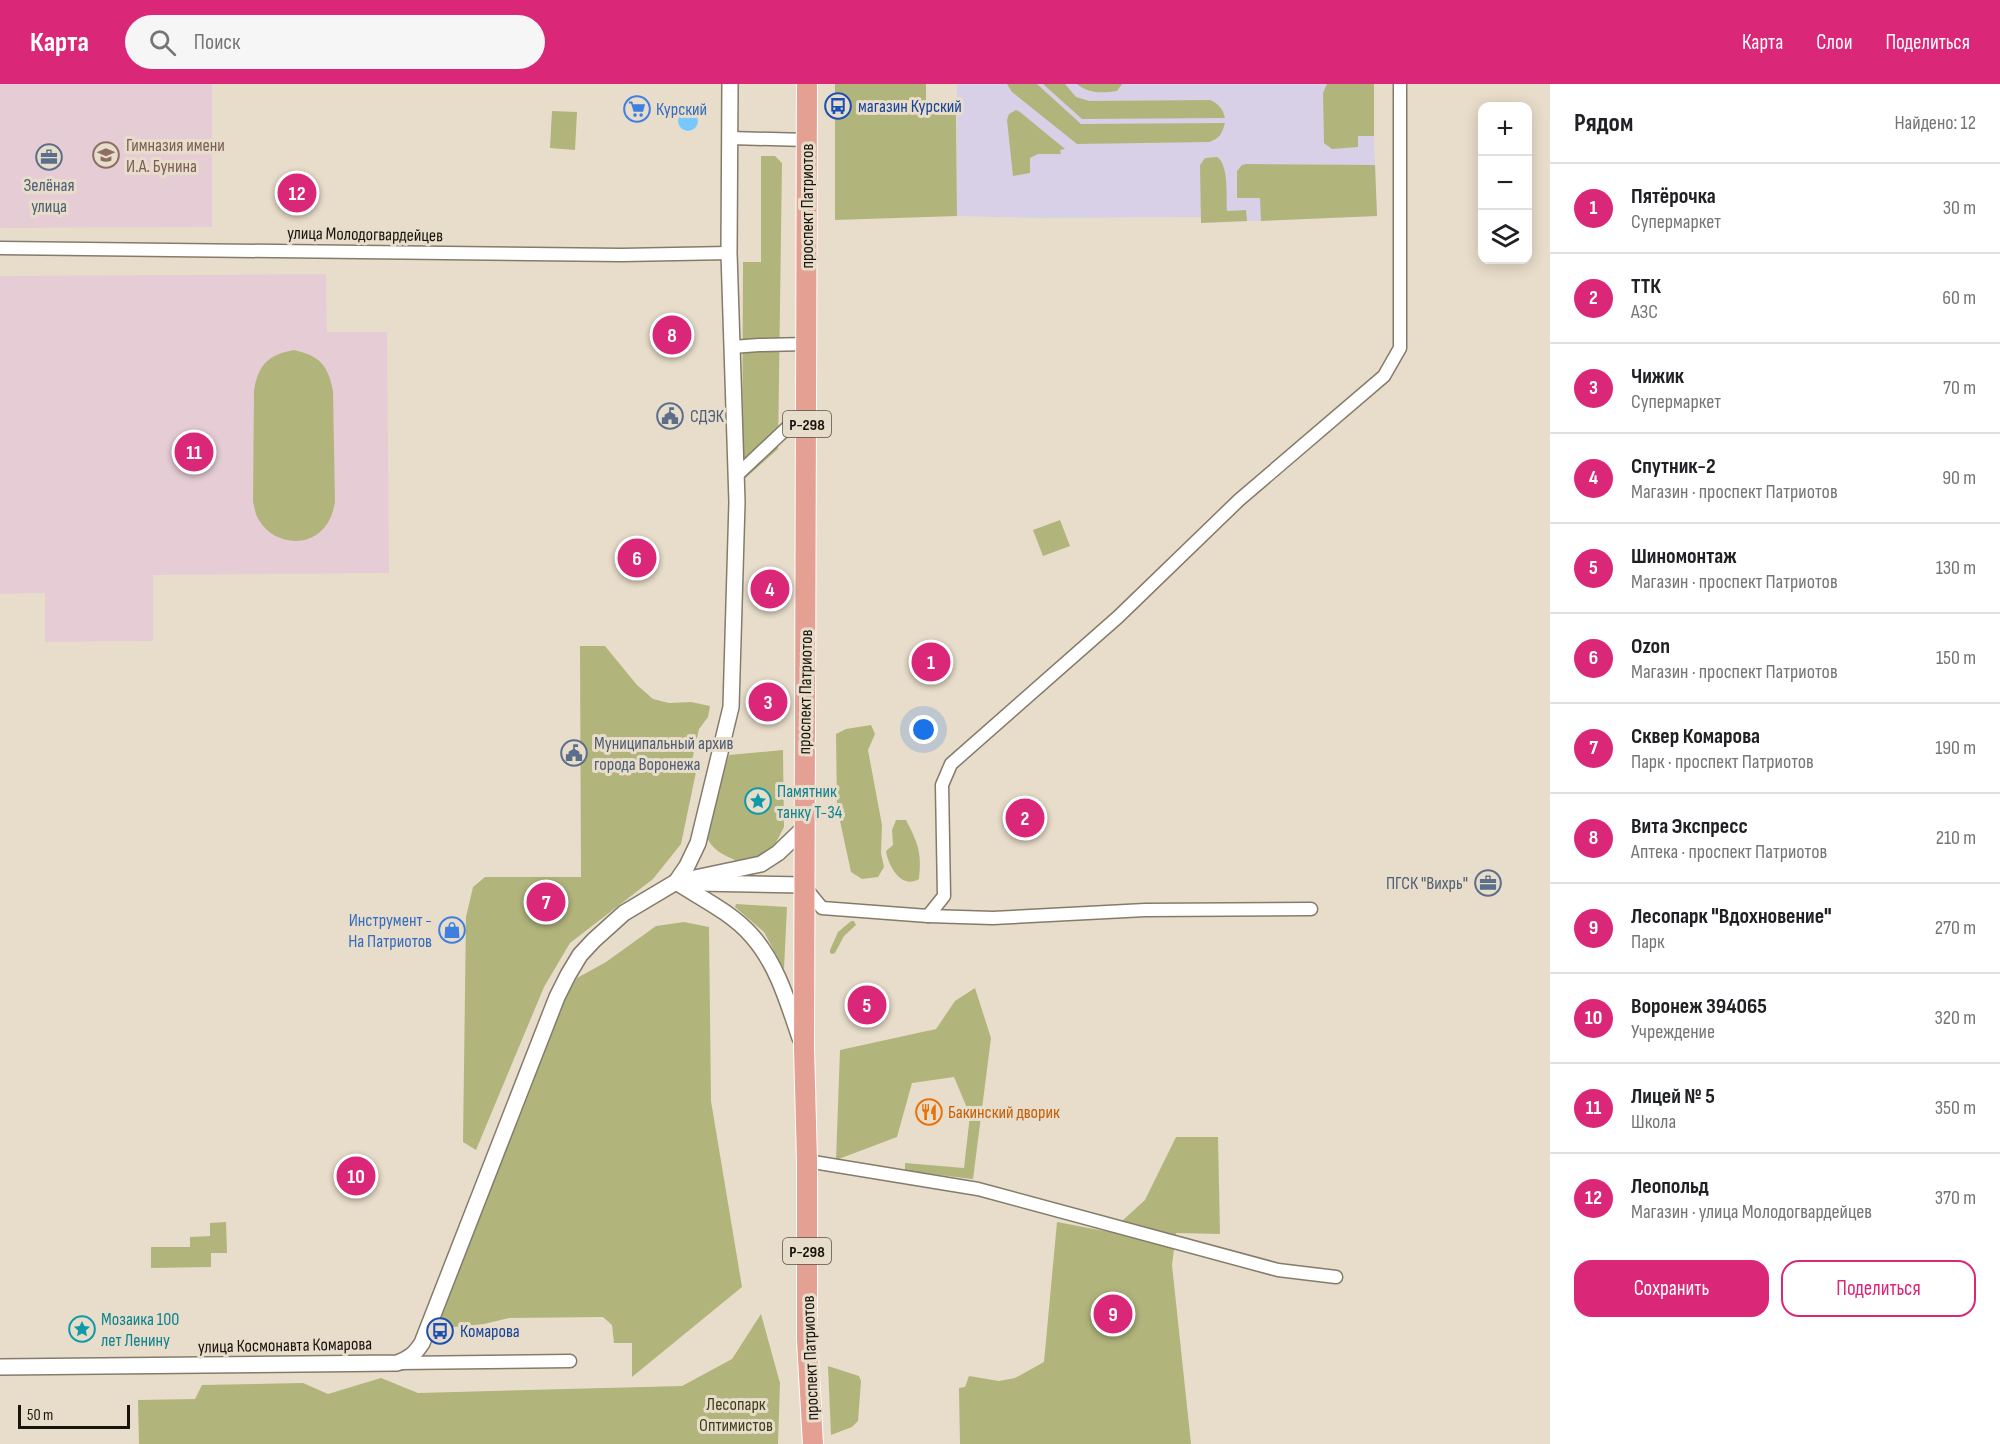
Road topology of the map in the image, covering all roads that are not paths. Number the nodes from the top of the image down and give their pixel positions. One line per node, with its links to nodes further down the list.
1 (730, 84): 4 (street)
2 (807, 84): 5 (highway, проспект Патриотов / Р-298)
3 (1400, 84): 16 (street)
4 (730, 138): 5 (street); 7 (street)
5 (807, 140): 8 (highway, проспект Патриотов / Р-298)
6 (0, 248): 7 (street, улица Молодогвардейцев)
7 (729, 253): 9 (street)
8 (807, 344): 9 (street); 10 (highway, проспект Патриотов / Р-298)
9 (732, 347): 11 (street)
10 (807, 409): 11 (street); 12 (highway, проспект Патриотов / Р-298)
11 (736, 476): 13 (street)
12 (804, 828): 13 (street); 14 (highway, проспект Патриотов / Р-298)
13 (676, 882): 14 (street); 17 (street); 21 (street)
14 (803, 885): 16 (street); 17 (highway, проспект Патриотов / Р-298)
15 (1311, 909): 16 (street)
16 (928, 916)
17 (804, 1047): 18 (highway, проспект Патриотов / Р-298)
18 (807, 1161): 19 (street); 23 (highway, проспект Патриотов / Р-298)
19 (1336, 1277)
20 (570, 1361): 21 (street, улица Космонавта Комарова)
21 (397, 1363): 22 (street, улица Космонавта Комарова)
22 (0, 1367)
23 (813, 1444)

